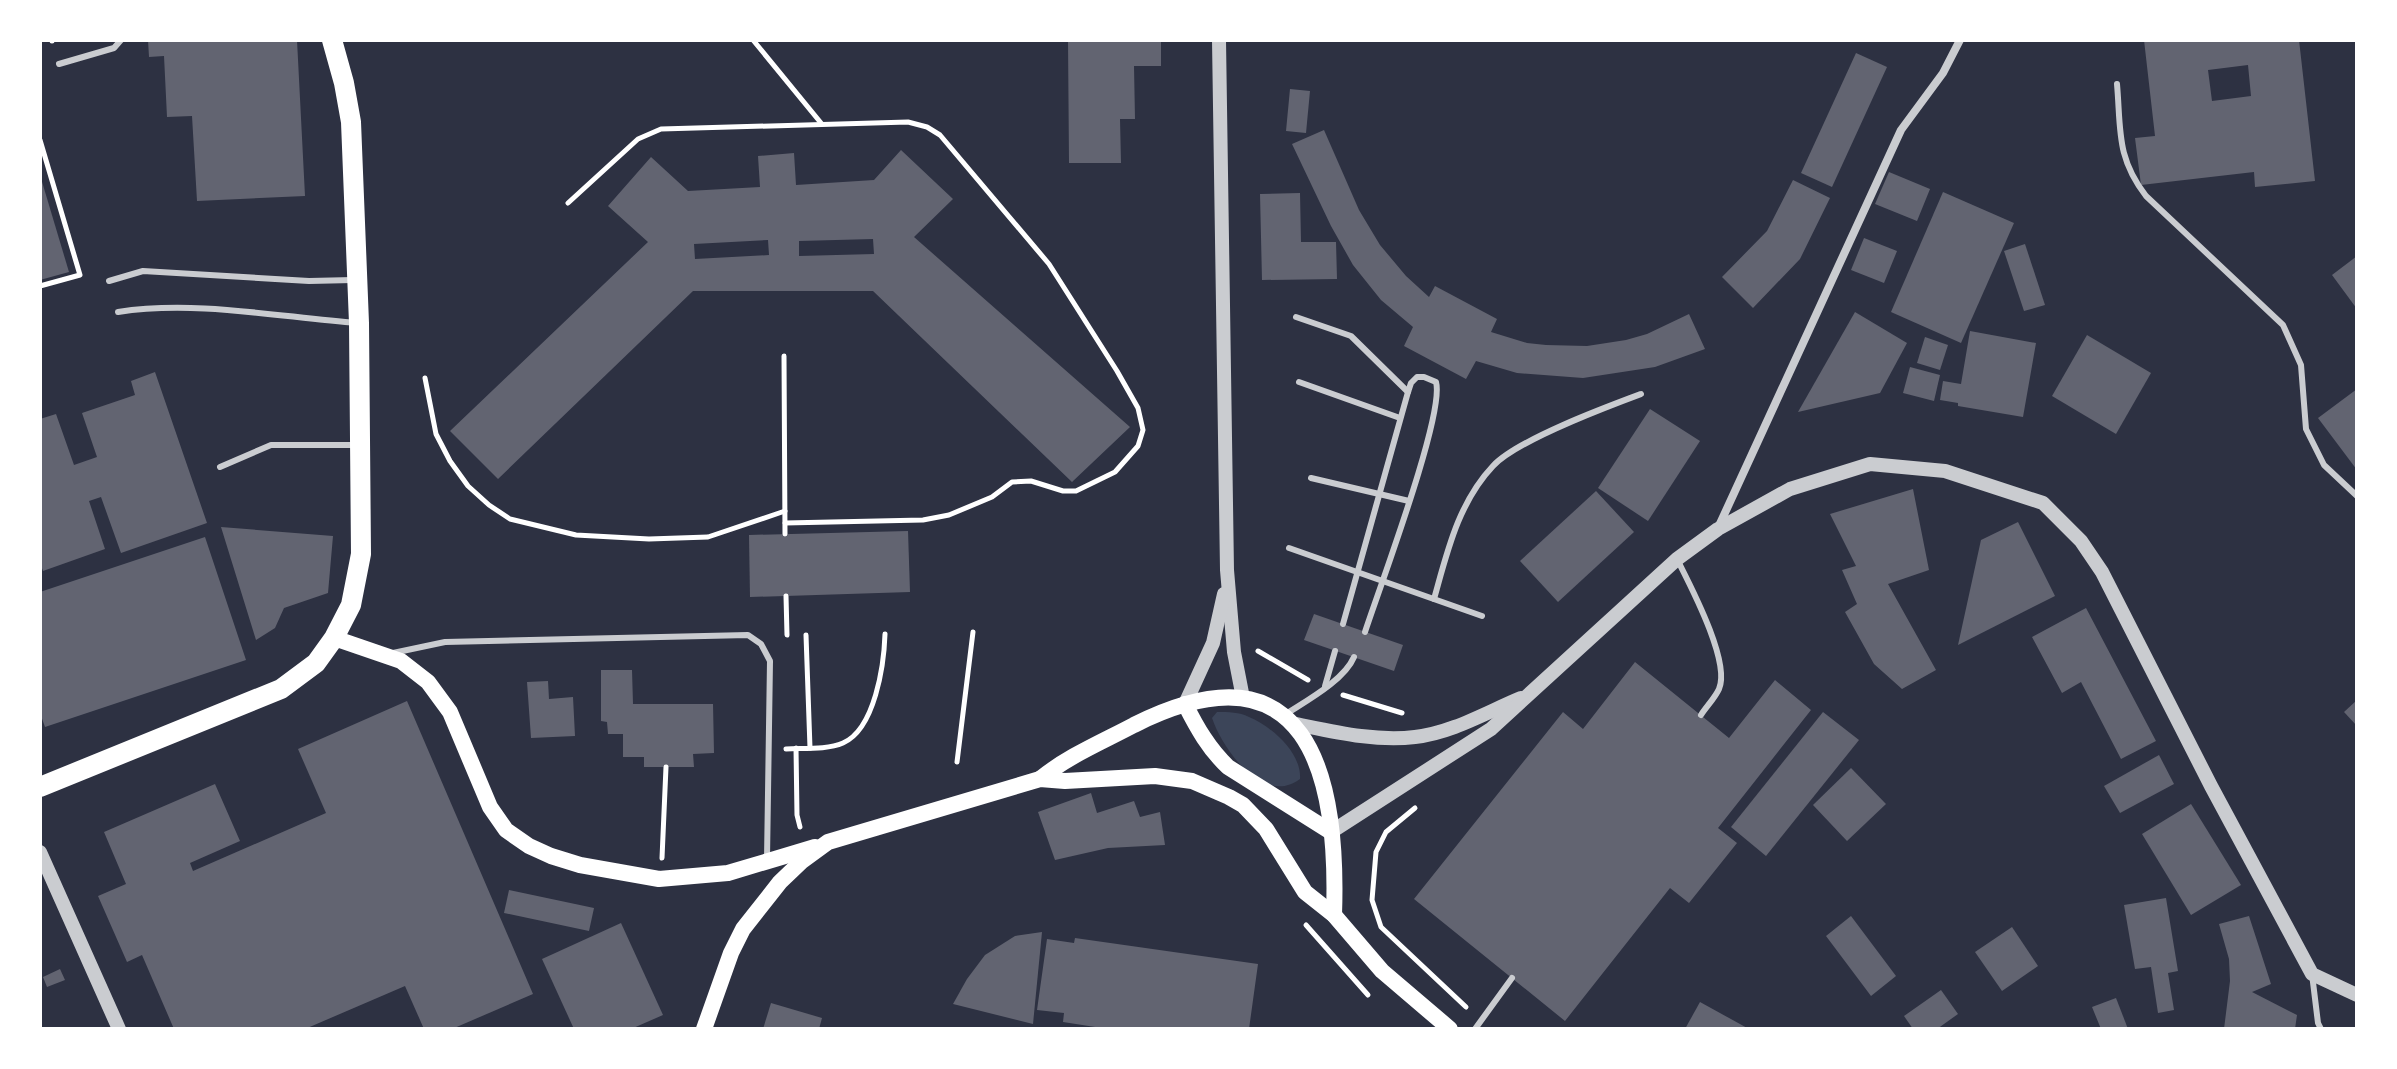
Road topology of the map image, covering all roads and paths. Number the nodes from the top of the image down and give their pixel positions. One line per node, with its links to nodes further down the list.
1 (121, 40): 6 (lane)
2 (332, 40): 11 (main road)
3 (753, 40): 8 (path)
4 (1219, 40): 35 (street)
5 (1960, 40): 31 (street)
6 (59, 64)
7 (2117, 84): 27 (lane)
8 (821, 124): 10 (path); 30 (path)
9 (40, 140): 13 (path)
10 (568, 203)
11 (357, 280): 12 (lane); 16 (main road)
12 (109, 281)
13 (40, 286)
14 (118, 312): 16 (lane)
15 (1296, 317): 20 (lane)
16 (359, 323): 23 (main road)
17 (784, 356): 29 (path)
18 (425, 378): 29 (path)
19 (1299, 382): 22 (lane)
20 (1408, 392): 22 (lane); 28 (lane)
21 (1641, 394): 39 (lane)
22 (1400, 418): 26 (lane)
23 (361, 445): 24 (lane); 47 (main road)
24 (220, 467)
25 (1311, 478): 26 (lane)
26 (1378, 493): 28 (lane); 36 (lane)
27 (2357, 496)
28 (1409, 501): 37 (lane)
29 (785, 511): 30 (path)
30 (785, 523): 32 (path)
31 (1718, 529): 34 (street); 73 (street)
32 (785, 534)
33 (1289, 548): 36 (lane)
34 (1677, 559): 52 (street); 55 (lane)
35 (1227, 570): 53 (street); 54 (street)
36 (1358, 573): 37 (lane); 41 (lane)
37 (1382, 581): 39 (lane); 43 (lane)
38 (786, 596): 45 (path)
39 (1434, 599): 40 (lane)
40 (1482, 616)
41 (1343, 624)
42 (973, 632): 60 (path)
43 (1365, 632)
44 (885, 634): 58 (path)
45 (787, 635)
46 (806, 635): 58 (path)
47 (334, 638): 49 (main road); 64 (main road)
48 (1335, 651): 51 (lane)
49 (382, 656): 69 (lane); 70 (main road)
50 (1354, 657): 51 (lane)
51 (1324, 689): 56 (lane)
52 (1528, 694): 56 (street); 62 (street)
53 (1243, 698): 54 (main road); 56 (main road)
54 (1185, 704): 63 (main road); 65 (main road)
55 (1701, 715)
56 (1287, 719): 65 (main road)
57 (796, 748): 58 (path); 59 (path); 67 (path)
58 (810, 748)
59 (781, 749)
60 (957, 762)
61 (666, 767): 70 (path)
62 (1423, 772): 65 (street); 77 (path)
63 (1040, 779): 66 (main road); 71 (main road)
64 (40, 787)
65 (1331, 832): 71 (main road)
66 (828, 842): 67 (main road); 79 (main road)
67 (805, 850): 69 (main road)
68 (40, 852): 78 (street)
69 (767, 862): 70 (main road)
70 (659, 879)
71 (1334, 915): 80 (main road)
72 (1303, 918): 76 (path)
73 (2312, 974): 75 (street); 82 (lane)
74 (1512, 978): 77 (lane)
75 (2357, 995)
76 (1378, 1003)
77 (1480, 1021): 81 (lane)
78 (119, 1029)
79 (704, 1029)
80 (1450, 1029)
81 (1475, 1029)
82 (2321, 1029)

